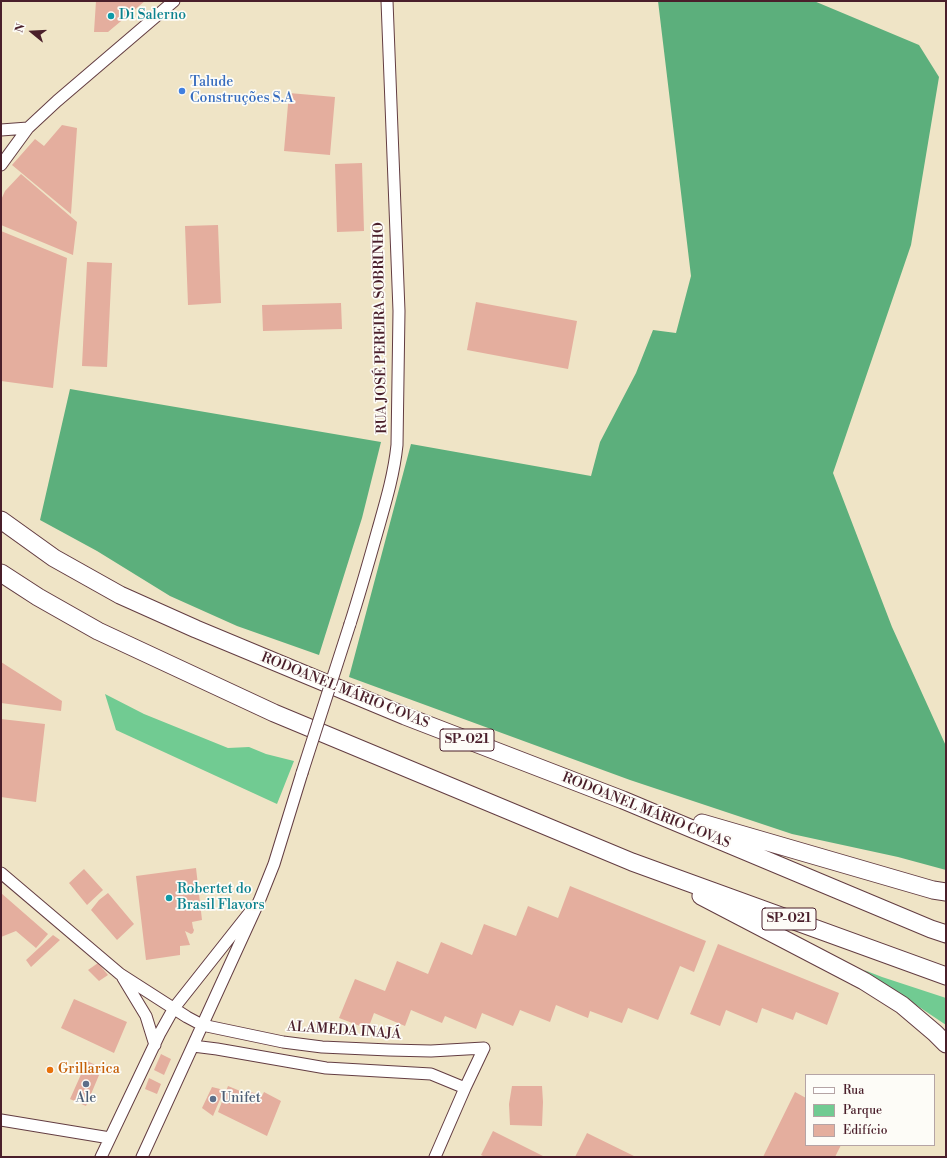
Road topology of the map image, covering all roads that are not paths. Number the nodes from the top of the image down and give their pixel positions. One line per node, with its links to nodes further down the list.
1 (174, 1): 3 (street)
2 (387, 1): 12 (street, RUA JOSÉ PEREIRA SOBRINHO, bridge)
3 (28, 128): 4 (street); 5 (street)
4 (1, 130)
5 (1, 165)
6 (1, 520): 8 (highway, RODOANEL MÁRIO COVAS / SP-021)
7 (1, 573): 9 (highway, SP-021)
8 (623, 800): 11 (highway); 13 (highway, RODOANEL MÁRIO COVAS / SP-021)
9 (632, 862): 15 (highway, SP-021); 18 (highway)
10 (1, 873): 14 (street)
11 (946, 892)
12 (260, 899): 16 (street, RUA JOSÉ PEREIRA SOBRINHO); 17 (street, RUA JOSÉ PEREIRA SOBRINHO)
13 (946, 934)
14 (120, 974): 16 (street, ALAMEDA INAJÁ); 19 (street)
15 (946, 976)
16 (174, 1008): 17 (street, ALAMEDA INAJÁ); 19 (street, RUA JOSÉ PEREIRA SOBRINHO)
17 (202, 1025): 20 (street, RUA JOSÉ PEREIRA SOBRINHO); 21 (street, ALAMEDA INAJÁ)
18 (946, 1044)
19 (155, 1045): 23 (street, RUA JOSÉ PEREIRA SOBRINHO)
20 (193, 1046): 21 (street); 25 (street, RUA JOSÉ PEREIRA SOBRINHO)
21 (465, 1088): 26 (street)
22 (1, 1120): 23 (street)
23 (110, 1138): 24 (street, RUA JOSÉ PEREIRA SOBRINHO)
24 (101, 1157)
25 (142, 1157)
26 (435, 1157)

